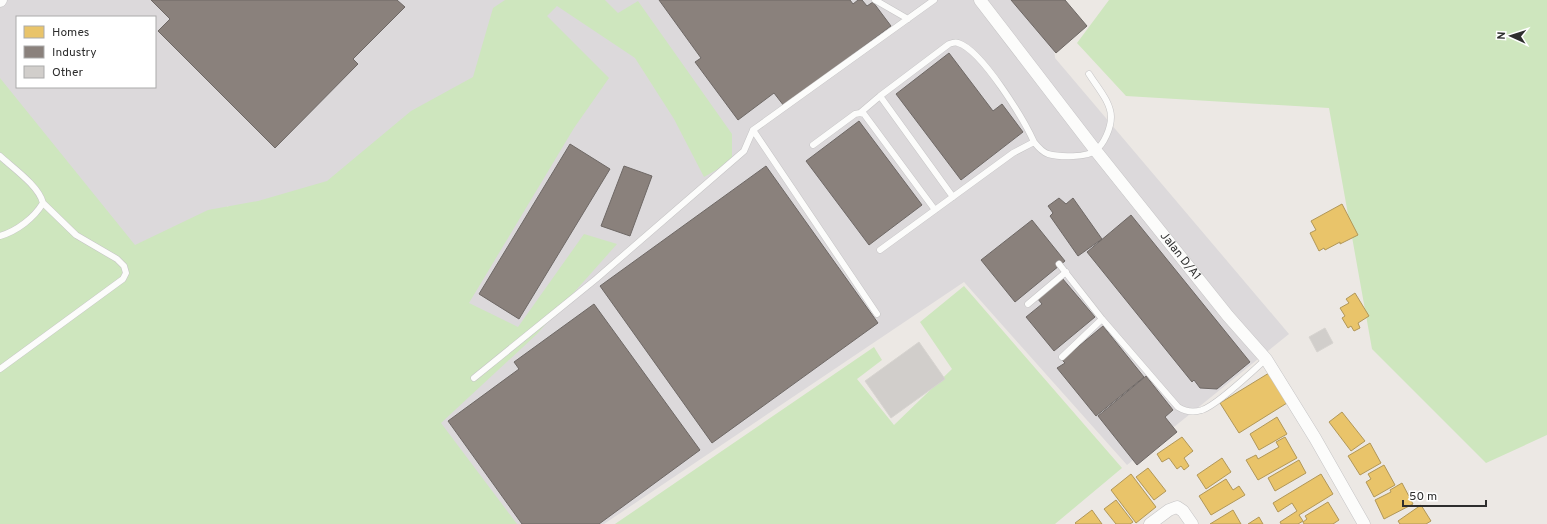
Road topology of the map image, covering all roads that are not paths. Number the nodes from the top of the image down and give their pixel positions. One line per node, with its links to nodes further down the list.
1 (875, 0): 4 (lane)
2 (934, 0): 4 (lane)
3 (980, 0): 11 (street, Jalan D/A1)
4 (908, 19): 8 (lane)
5 (1089, 74): 11 (lane)
6 (880, 96): 7 (lane); 9 (lane); 13 (lane)
7 (860, 113): 10 (lane); 15 (lane)
8 (753, 130): 21 (lane); 26 (lane)
9 (1034, 142): 11 (lane); 13 (lane)
10 (813, 145)
11 (1096, 151): 24 (street, Jalan D/A1)
12 (0, 156): 14 (lane)
13 (953, 197): 15 (lane)
14 (43, 203): 16 (lane); 25 (lane)
15 (935, 210): 17 (lane)
16 (0, 236)
17 (880, 250)
18 (1059, 264): 19 (lane)
19 (1066, 272): 20 (lane); 22 (lane)
20 (1028, 304)
21 (877, 314)
22 (1102, 319): 23 (lane); 24 (lane)
23 (1062, 357)
24 (1266, 359): 29 (street, Jalan D/A1)
25 (0, 369)
26 (474, 378)
27 (1150, 524): 28 (street)
28 (1192, 524)
29 (1364, 524)

